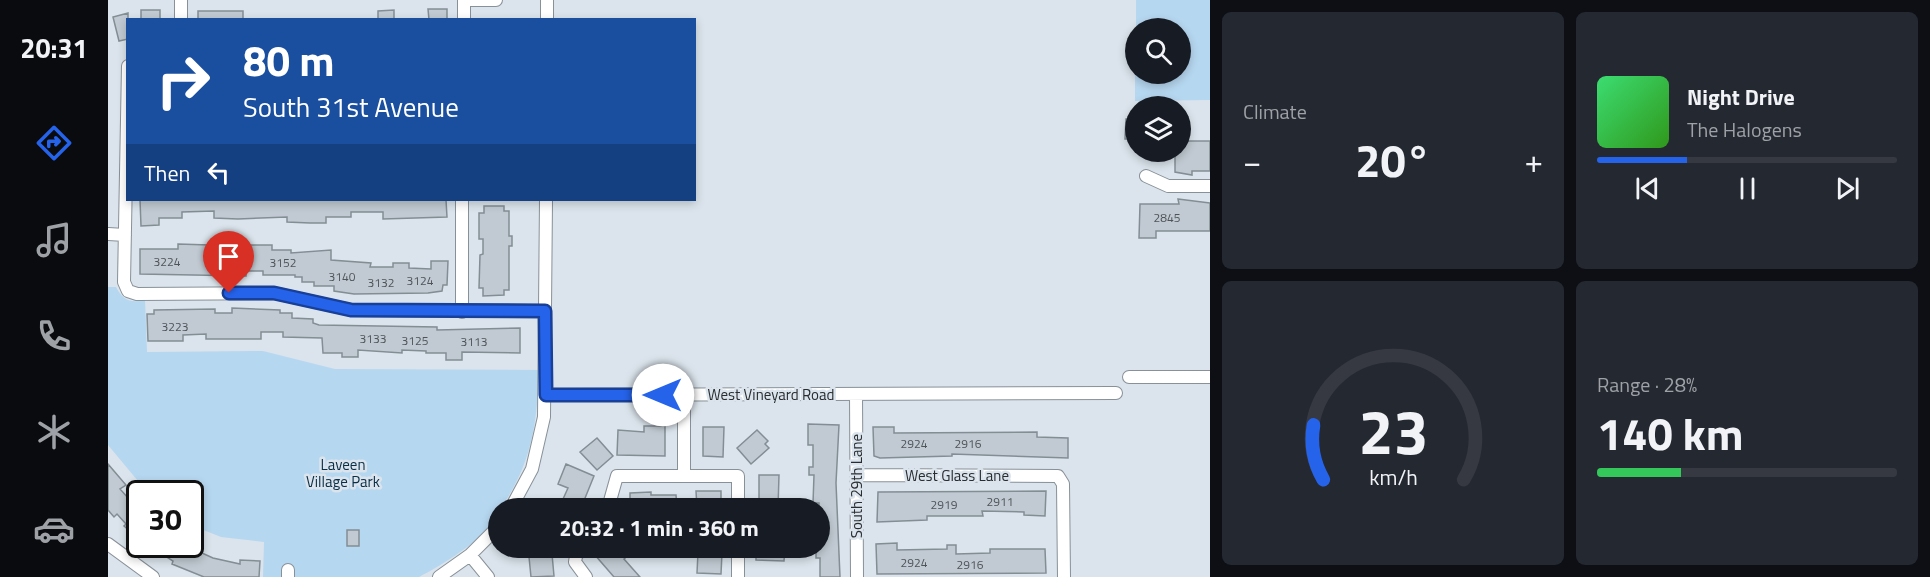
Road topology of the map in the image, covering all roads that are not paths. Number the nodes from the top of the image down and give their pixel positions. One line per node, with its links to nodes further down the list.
1 (181, 0): 5 (street)
2 (464, 0): 3 (street); 6 (street)
3 (496, 0)
4 (548, 0): 7 (street)
5 (181, 18)
6 (464, 18)
7 (547, 18)
8 (126, 177): 14 (street)
9 (1146, 177): 10 (street)
10 (1210, 186)
11 (462, 201): 16 (street)
12 (546, 201): 15 (street)
13 (108, 234): 14 (street)
14 (125, 235): 16 (street)
15 (545, 311): 16 (street); 21 (street)
16 (462, 312)
17 (1129, 377): 18 (street)
18 (1210, 377)
19 (1116, 393): 20 (street, West Vineyard Road)
20 (856, 394): 22 (street, West Vineyard Road); 24 (street, South 29th Lane)
21 (546, 395): 22 (street, West Vineyard Road); 25 (street)
22 (684, 395): 23 (street)
23 (684, 476): 26 (street); 27 (street)
24 (856, 476): 38 (street, South 29th Lane); 39 (street, West Glass Lane)
25 (517, 498)
26 (611, 498)
27 (738, 498)
28 (488, 537): 30 (street)
29 (108, 544): 33 (street)
30 (470, 555): 34 (street); 35 (street)
31 (576, 558): 36 (street)
32 (738, 558): 37 (street)
33 (153, 577)
34 (439, 577)
35 (488, 577)
36 (586, 577)
37 (738, 577)
38 (857, 577)
39 (1064, 577)

